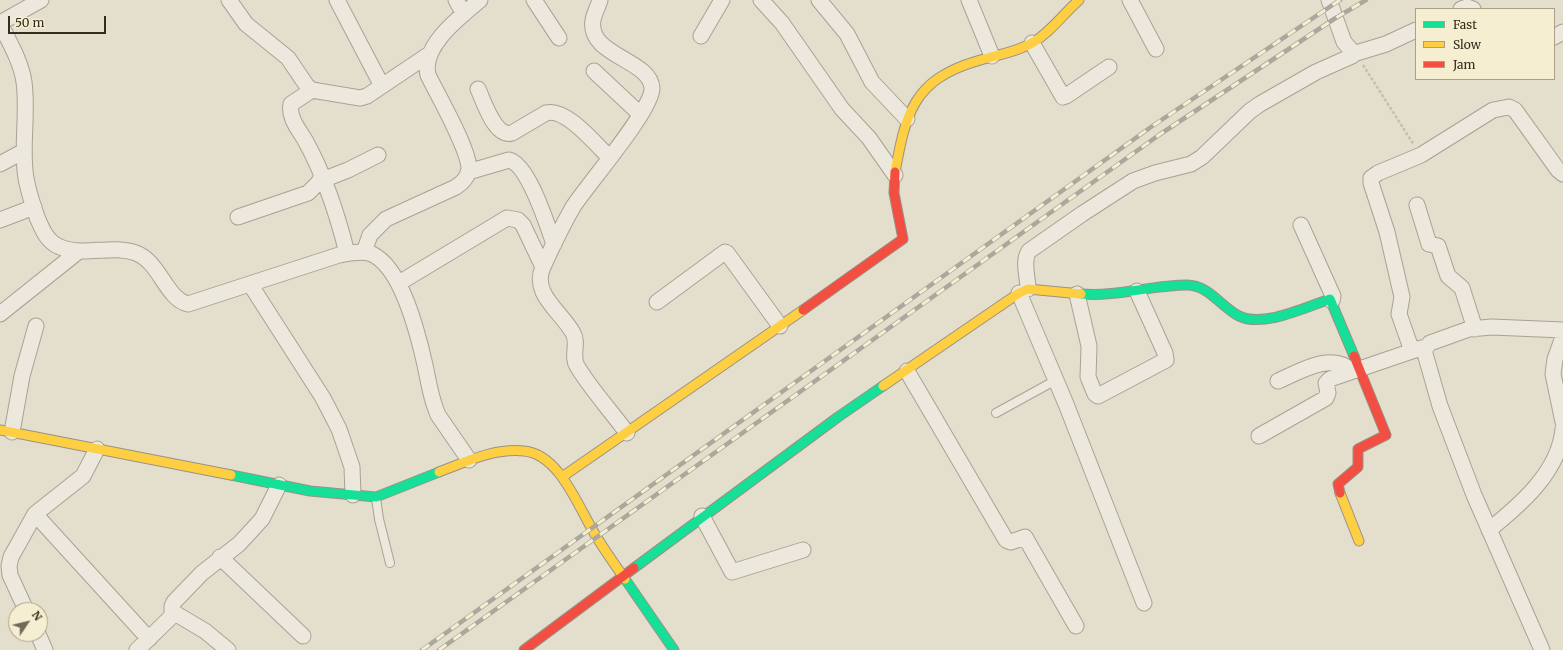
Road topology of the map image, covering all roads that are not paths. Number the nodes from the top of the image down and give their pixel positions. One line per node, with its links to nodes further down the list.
1 (41, 0): 16 (street)
2 (229, 0): 28 (street)
3 (336, 0): 27 (street)
4 (456, 0): 15 (street)
5 (480, 0): 15 (street)
6 (534, 0): 19 (street)
7 (600, 0): 30 (street)
8 (722, 0): 18 (street)
9 (761, 0): 38 (street)
10 (819, 0): 31 (street)
11 (969, 0): 24 (street)
12 (1079, 0): 20 (street)
13 (1130, 0): 21 (street)
14 (1329, 0): 22 (street)
15 (464, 14): 23 (street)
16 (0, 23): 32 (street)
17 (1415, 30): 22 (street)
18 (701, 36)
19 (559, 38)
20 (1032, 43): 24 (street); 25 (street)
21 (1156, 49)
22 (1354, 54): 52 (street)
23 (428, 55): 27 (street); 36 (street)
24 (992, 56): 31 (street)
25 (1109, 67)
26 (594, 71): 30 (street)
27 (382, 86): 28 (street)
28 (312, 90): 39 (street)
29 (478, 90): 34 (street)
30 (640, 114): 34 (street)
31 (907, 120): 38 (street)
32 (24, 151): 35 (street); 41 (street)
33 (378, 155): 39 (street)
34 (610, 158): 45 (street)
35 (0, 164)
36 (468, 172): 45 (street); 47 (street)
37 (1563, 174): 63 (street)
38 (895, 175): 59 (street)
39 (324, 177): 42 (street); 48 (street)
40 (1417, 205): 60 (street)
41 (34, 207): 43 (street); 46 (street)
42 (238, 217)
43 (0, 220)
44 (1301, 225): 55 (street)
45 (554, 244): 49 (street)
46 (79, 250): 51 (street); 57 (street)
47 (364, 252): 48 (street); 50 (street)
48 (347, 253): 51 (street)
49 (543, 267): 50 (street); 72 (street)
50 (399, 283): 75 (street)
51 (250, 284): 78 (street)
52 (1024, 291): 54 (street); 65 (street); 66 (street)
53 (1137, 292): 54 (street); 54 (street); 55 (street)
54 (1077, 294)
55 (1332, 300): 64 (street)
56 (657, 302): 59 (street)
57 (0, 314)
58 (36, 326): 71 (street)
59 (780, 326): 72 (street)
60 (1475, 329): 61 (street); 63 (street)
61 (1563, 330)
62 (1563, 337): 69 (street)
63 (1418, 349): 64 (street); 82 (street)
64 (1356, 370): 67 (street); 73 (street); 83 (street)
65 (907, 371): 81 (street); 92 (street)
66 (1056, 380): 68 (lane); 90 (street)
67 (1278, 381)
68 (996, 413)
69 (1563, 422)
70 (1563, 429): 82 (street)
71 (6, 431): 74 (street)
72 (627, 432): 76 (street)
73 (1258, 436)
74 (97, 448): 77 (street); 80 (street)
75 (469, 460): 76 (street); 79 (street)
76 (562, 477): 88 (street)
77 (279, 485): 78 (street); 85 (street)
78 (353, 495): 79 (street)
79 (376, 497): 86 (lane)
80 (35, 514): 87 (street); 94 (street)
81 (702, 516): 84 (street); 88 (street)
82 (1489, 530): 99 (street)
83 (1359, 541)
84 (803, 550)
85 (220, 557): 91 (street); 93 (street)
86 (390, 562)
87 (5, 569): 89 (street)
88 (624, 576): 97 (street); 98 (street)
89 (22, 602)
90 (1144, 603)
91 (173, 612): 94 (street); 95 (street)
92 (1076, 626)
93 (303, 636)
94 (149, 638): 96 (street)
95 (226, 649)
96 (137, 650)
97 (524, 650)
98 (674, 650)
99 (1542, 650)

